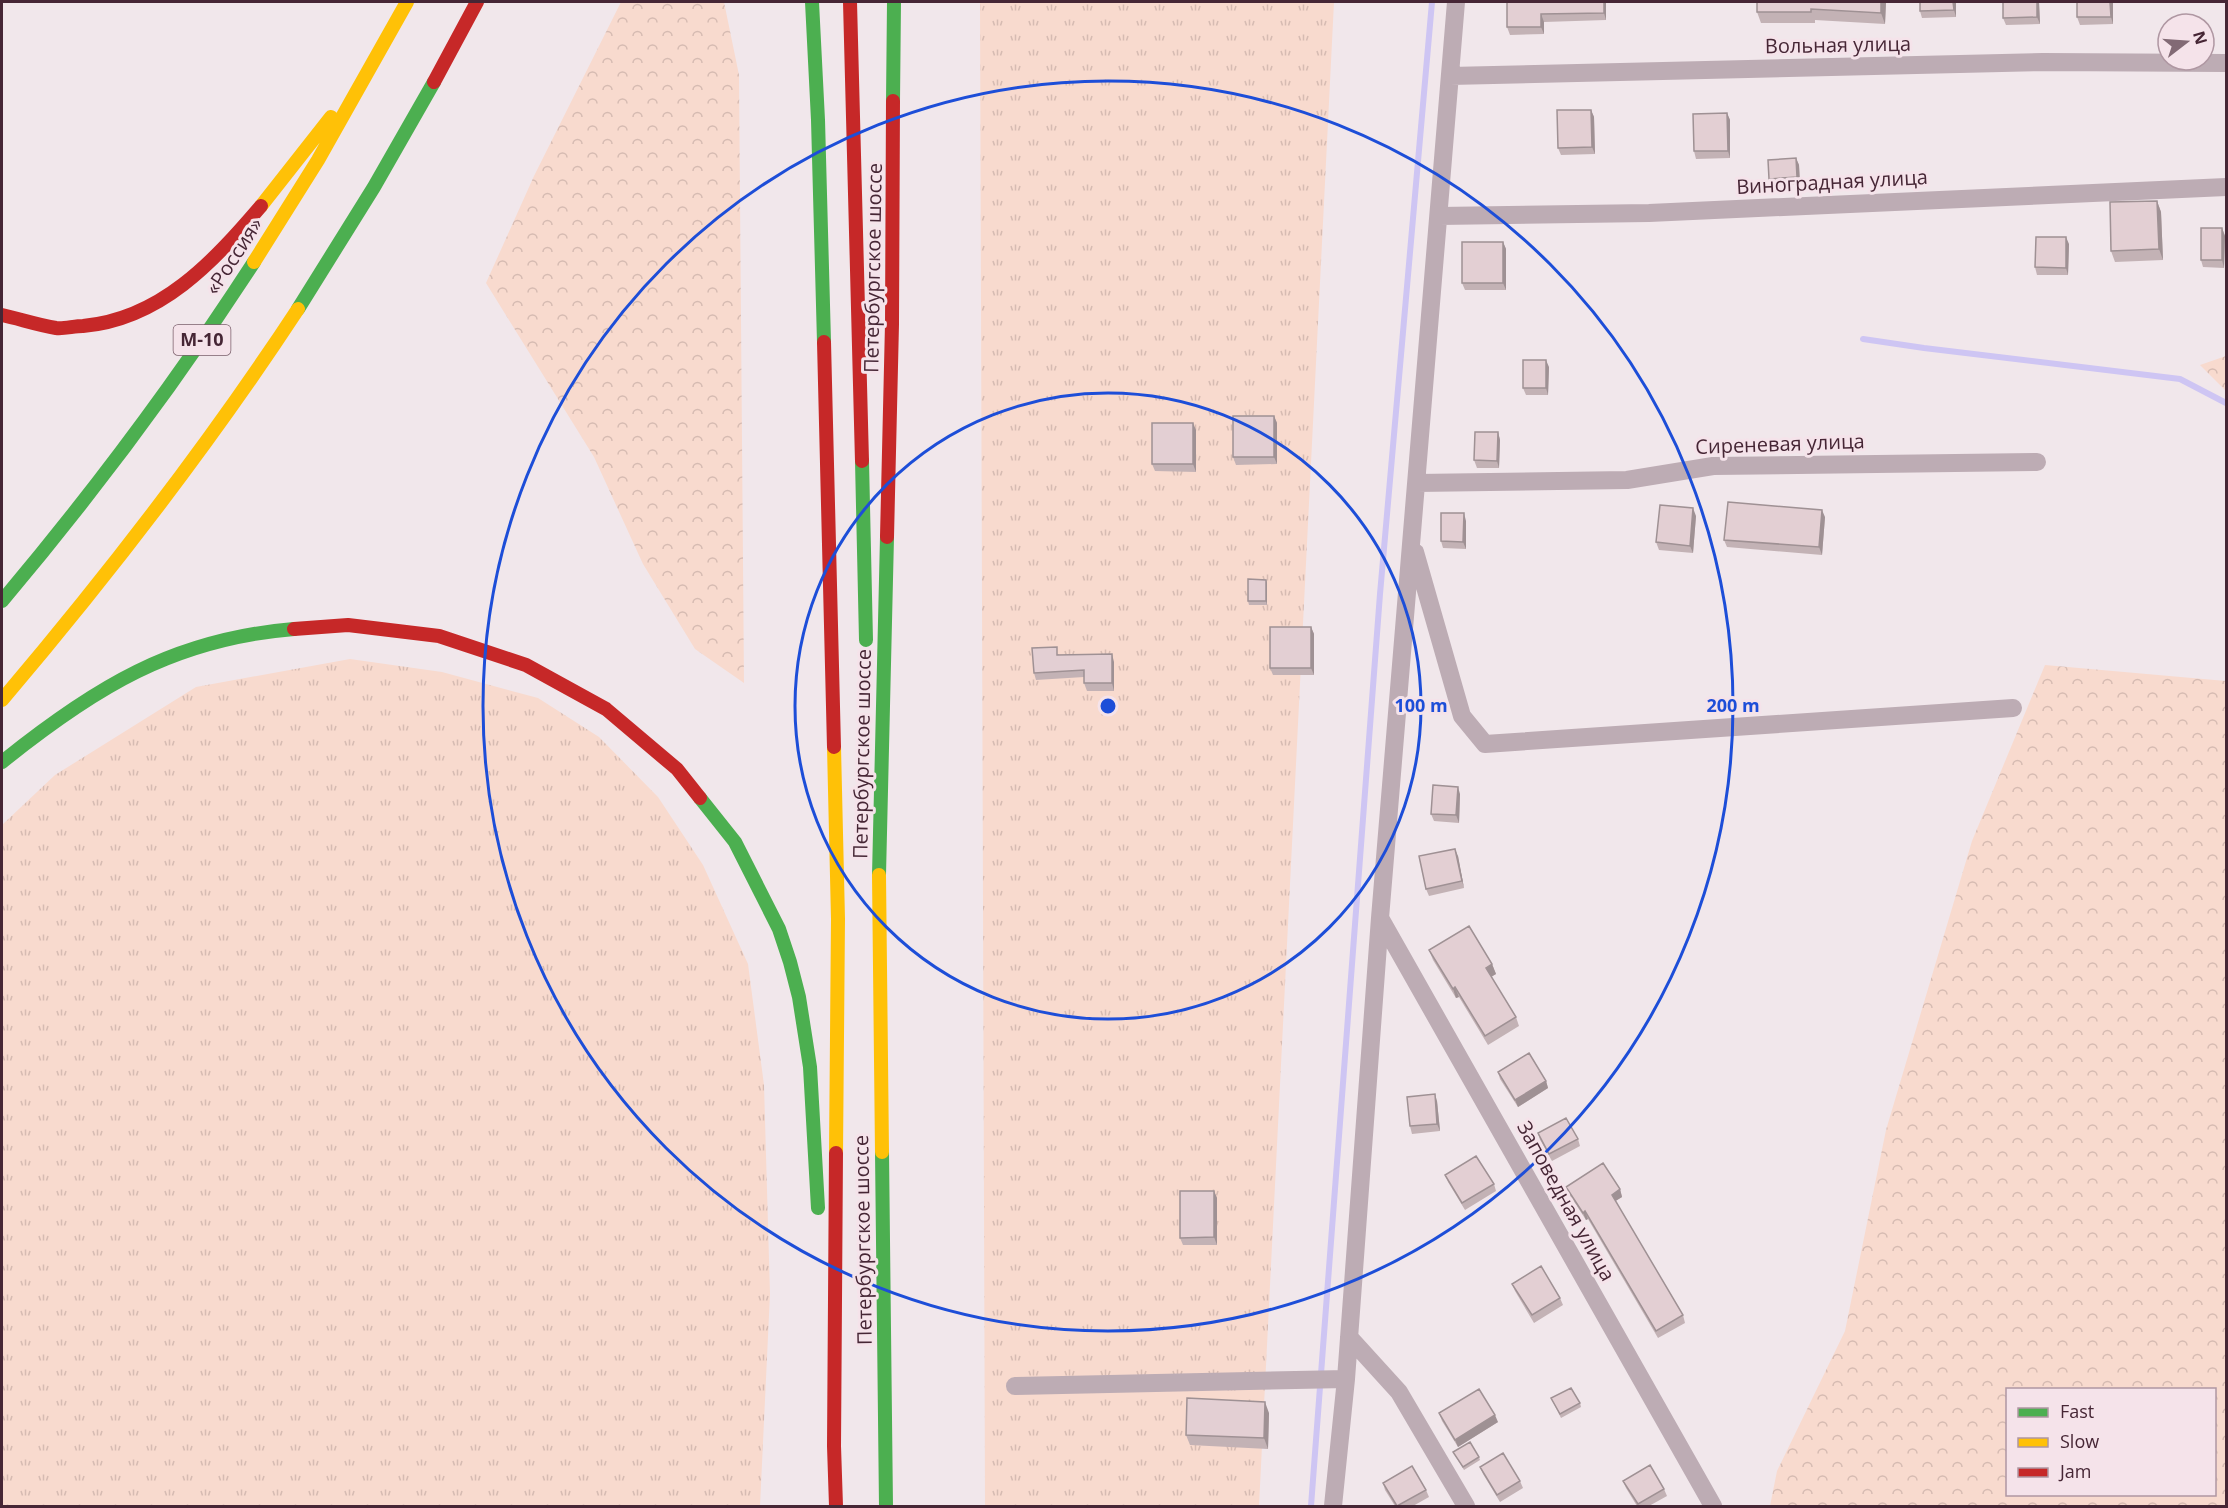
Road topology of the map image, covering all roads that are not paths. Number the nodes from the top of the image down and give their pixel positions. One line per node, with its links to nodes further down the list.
1 (407, 2): 7 (main road, «Россия» / М-10)
2 (477, 2): 18 (main road)
3 (812, 2): 29 (main road, Петербургское шоссе)
4 (850, 2): 17 (main road)
5 (894, 2): 22 (main road, Петербургское шоссе)
6 (1456, 2): 9 (street)
7 (375, 61): 12 (main road); 16 (main road, «Россия» / М-10)
8 (2226, 63): 9 (street, Вольная улица)
9 (1450, 76): 11 (street)
10 (2226, 187): 11 (street, Виноградная улица)
11 (1439, 216): 14 (street)
12 (2, 315)
13 (2037, 462): 14 (street, Сиреневая улица)
14 (1417, 483): 15 (street)
15 (1412, 541): 19 (street); 23 (street)
16 (2, 601)
17 (866, 658)
18 (2, 700)
19 (2013, 708)
20 (869, 740): 22 (main road)
21 (2, 762): 24 (main road)
22 (879, 843): 31 (main road, Петербургское шоссе)
23 (1380, 918): 26 (street); 34 (street, Заповедная улица)
24 (818, 1218)
25 (822, 1275): 29 (main road)
26 (1349, 1337): 27 (street); 33 (street)
27 (1329, 1380): 28 (street); 32 (street)
28 (1015, 1386)
29 (834, 1446): 30 (main road, Петербургское шоссе)
30 (836, 1506)
31 (886, 1506)
32 (1333, 1506)
33 (1466, 1506)
34 (1713, 1506)

